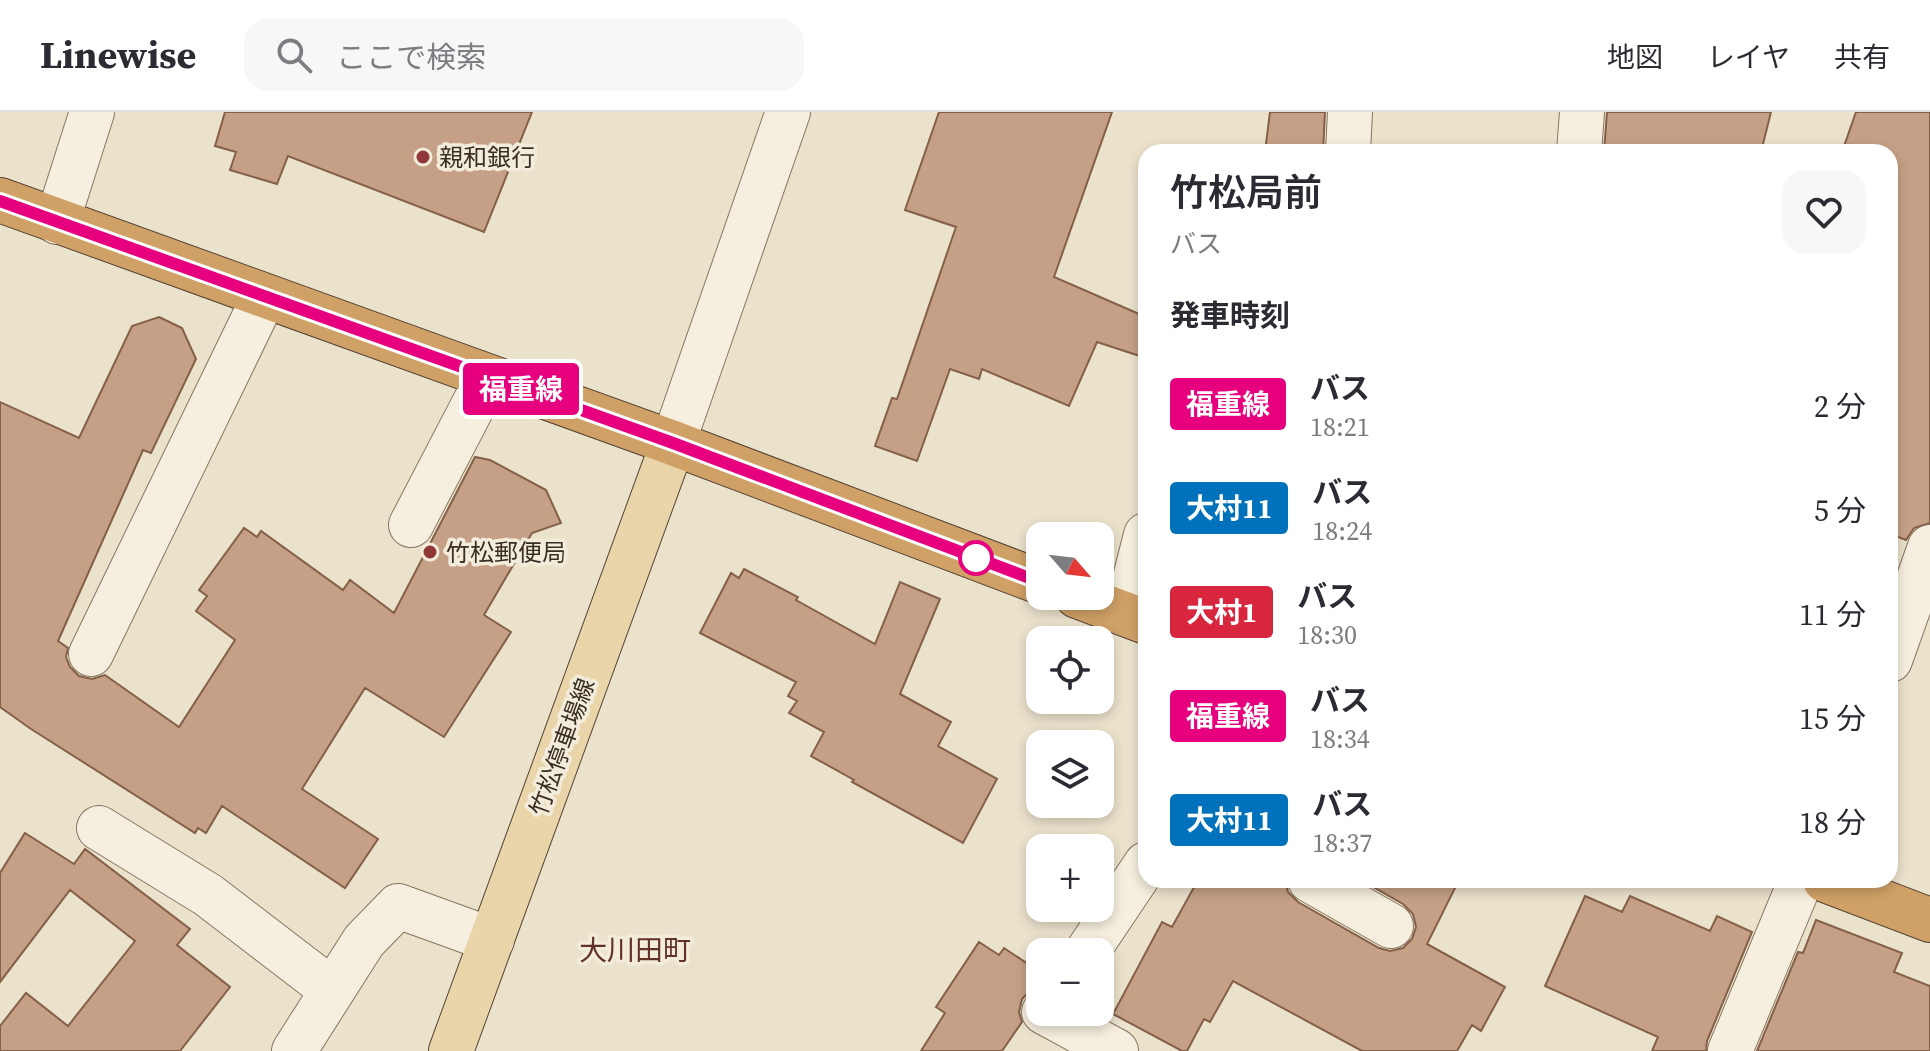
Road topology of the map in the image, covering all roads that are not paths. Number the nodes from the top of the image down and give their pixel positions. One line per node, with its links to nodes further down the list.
1 (92, 112): 8 (street)
2 (788, 112): 11 (street)
3 (1350, 112): 5 (street)
4 (1582, 112): 6 (street)
5 (1348, 144)
6 (1580, 144)
7 (0, 200): 8 (highway)
8 (57, 222): 9 (highway)
9 (264, 297): 10 (highway); 18 (street)
10 (488, 377): 11 (highway); 12 (street)
11 (673, 443): 14 (highway); 27 (main road, 竹松停車場線)
12 (411, 525)
13 (1930, 547): 17 (street)
14 (1026, 577)
15 (1114, 610): 16 (highway)
16 (1136, 618)
17 (1898, 637)
18 (91, 654)
19 (99, 828): 28 (street)
20 (1138, 876): 26 (street)
21 (1324, 888): 25 (street)
22 (1798, 888): 33 (street)
23 (1846, 888): 24 (highway)
24 (1930, 920)
25 (1391, 926)
26 (1096, 938)
27 (492, 940): 28 (street); 31 (main road, 竹松停車場線)
28 (332, 990): 30 (street)
29 (1070, 1026): 32 (street)
30 (294, 1051)
31 (451, 1051)
32 (1116, 1051)
33 (1730, 1051)

